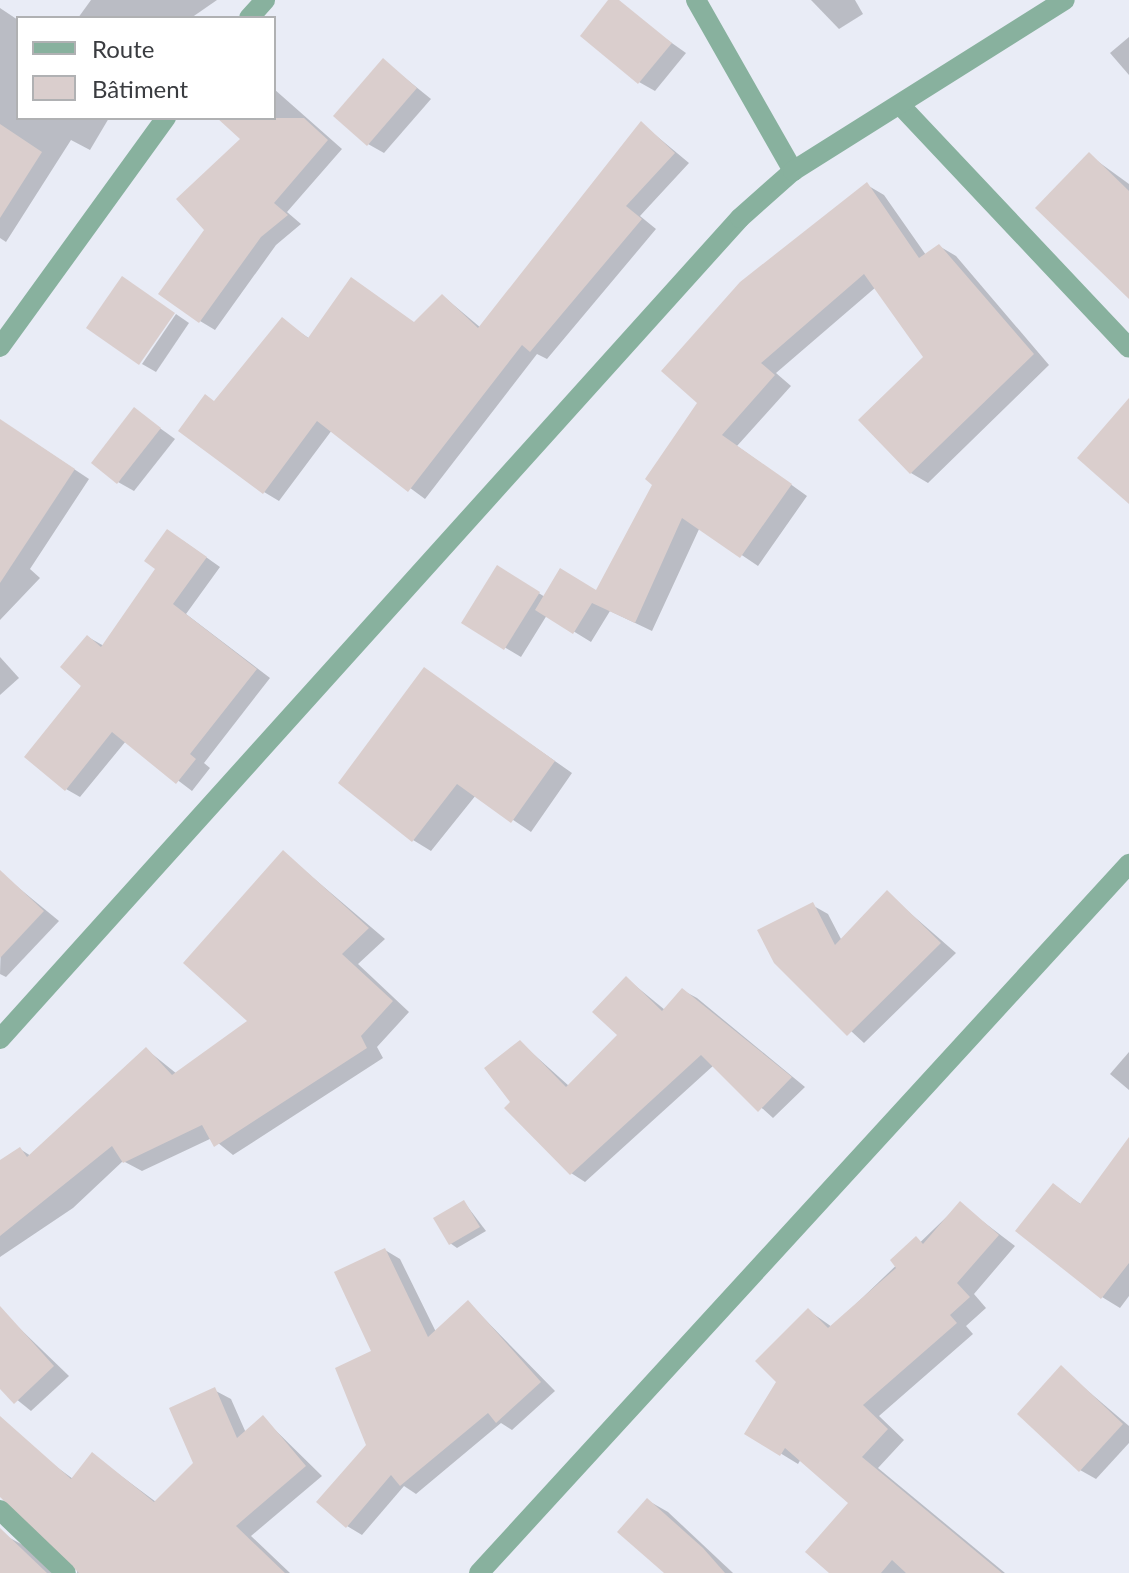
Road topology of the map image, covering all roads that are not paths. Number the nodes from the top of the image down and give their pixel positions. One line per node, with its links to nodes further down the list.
1 (265, 0): 4 (street)
2 (696, 0): 7 (street)
3 (1065, 0): 5 (street)
4 (251, 16)
5 (901, 106): 7 (street); 9 (street)
6 (165, 120): 8 (street)
7 (793, 171): 11 (street)
8 (0, 347)
9 (1129, 348)
10 (1129, 864): 14 (street)
11 (0, 1039)
12 (0, 1510): 13 (street)
13 (66, 1573)
14 (479, 1573)

